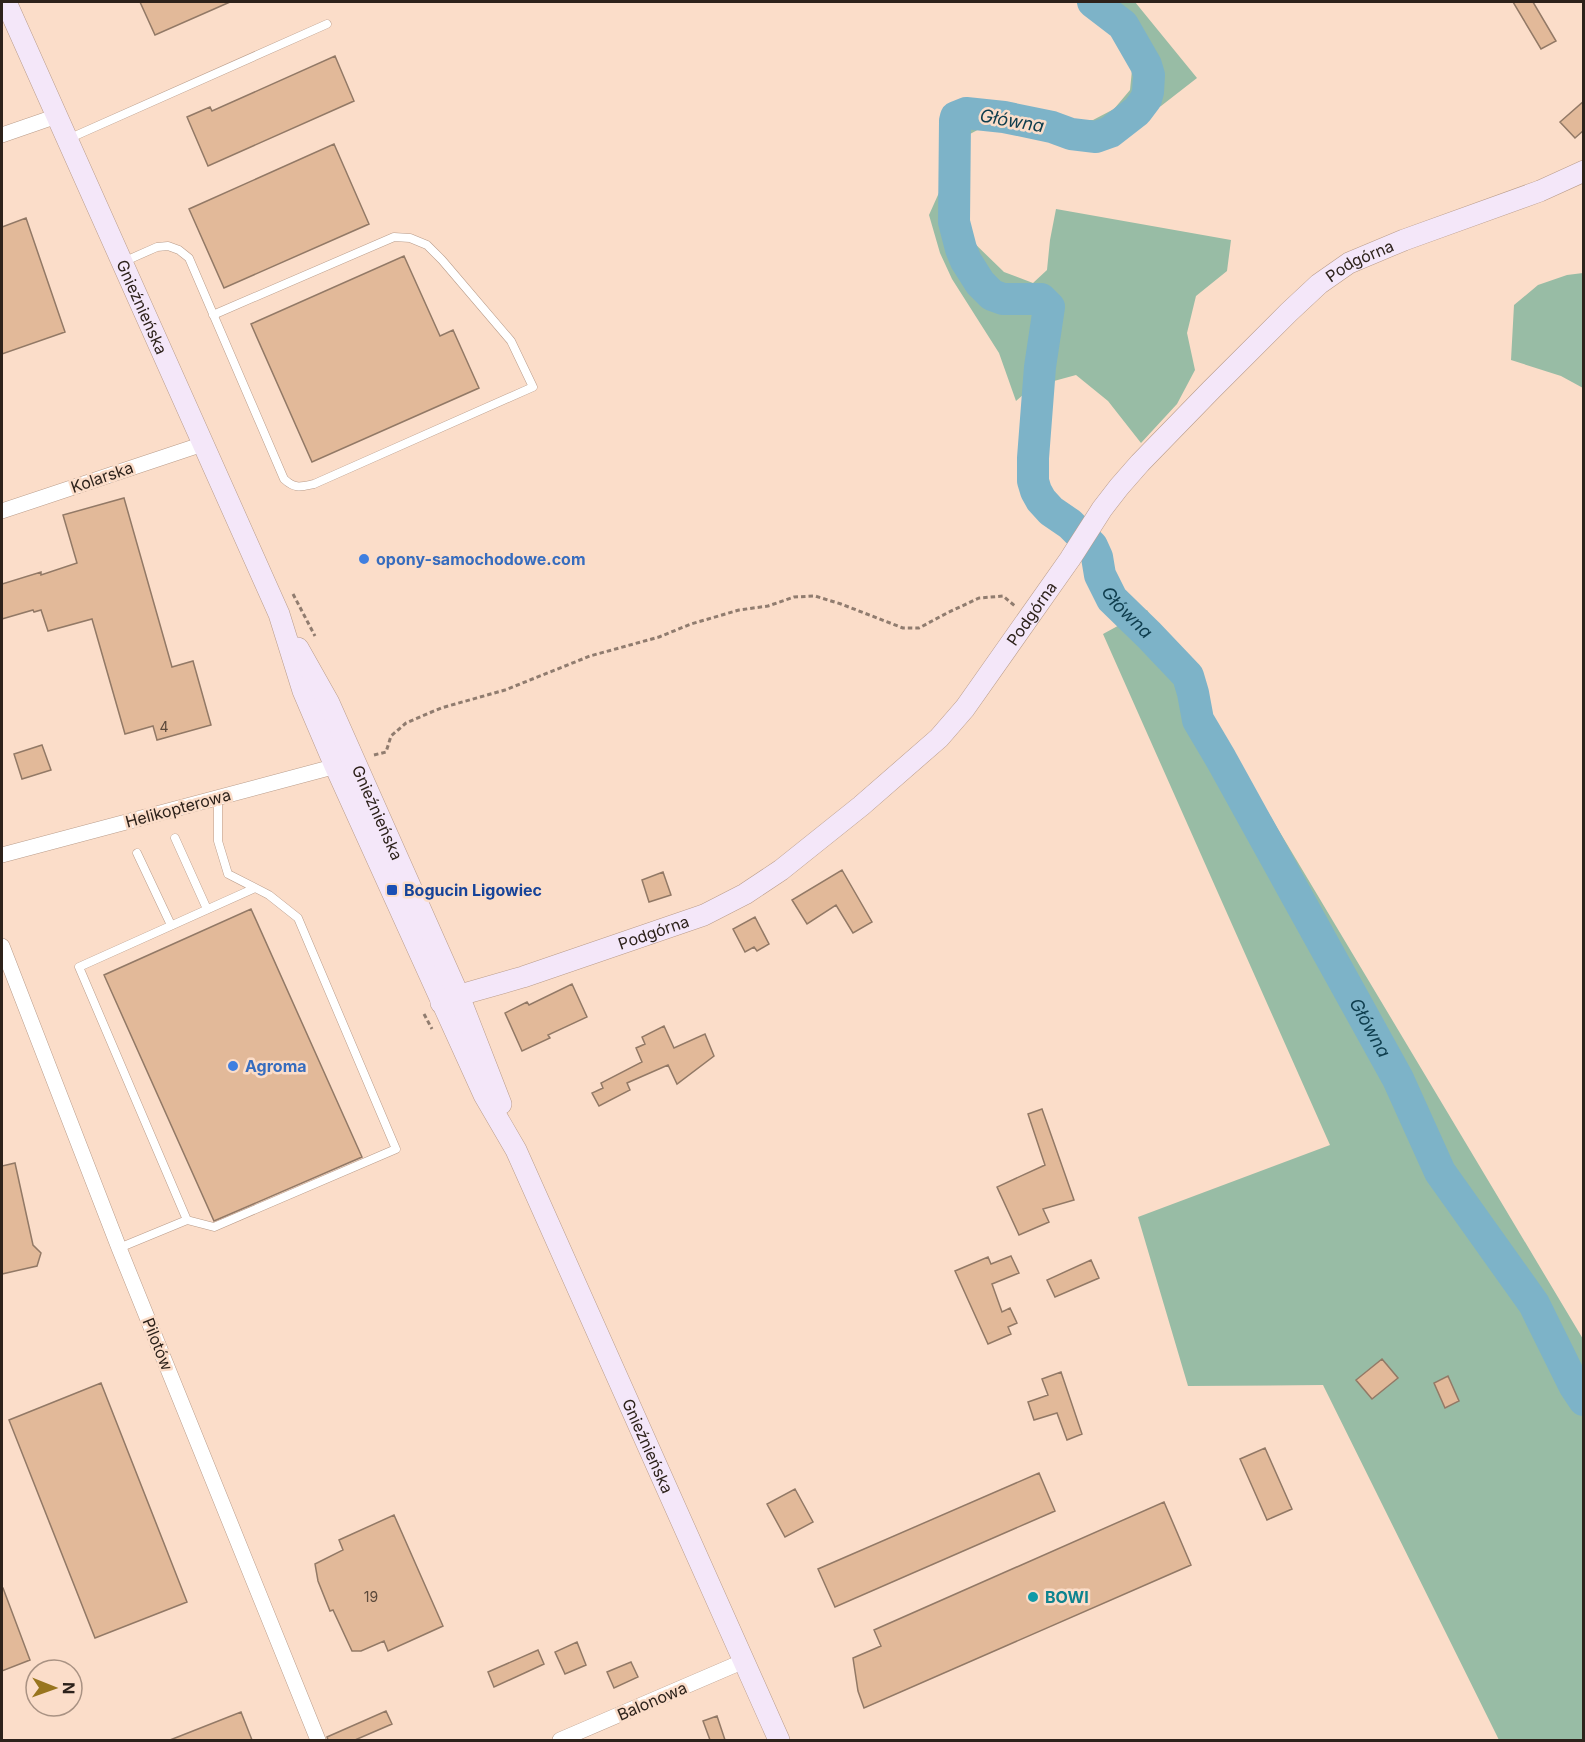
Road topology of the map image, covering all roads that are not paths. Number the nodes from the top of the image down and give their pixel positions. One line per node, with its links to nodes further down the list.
1 (6, 2): 3 (main road, Gnieźnieńska)
2 (327, 24): 5 (lane)
3 (57, 116): 4 (street); 5 (main road, Gnieźnieńska)
4 (2, 135)
5 (67, 139): 7 (main road, Gnieźnieńska)
6 (1584, 171): 20 (main road, Podgórna)
7 (122, 262): 8 (lane); 9 (main road, Gnieźnieńska)
8 (213, 315): 8 (lane)
9 (202, 444): 10 (street, Kolarska); 11 (main road, Gnieźnieńska)
10 (2, 511)
11 (345, 764): 12 (street, Helikopterowa); 20 (main road, Gnieźnieńska)
12 (218, 797): 15 (street, Helikopterowa); 16 (lane)
13 (175, 838): 17 (lane)
14 (137, 853): 18 (lane)
15 (2, 855)
16 (255, 888): 17 (lane); 21 (lane)
17 (207, 909): 18 (lane)
18 (171, 926): 21 (lane)
19 (2, 946): 22 (street, Pilotów)
20 (441, 1003): 23 (main road, Gnieźnieńska)
21 (187, 1220): 22 (lane)
22 (119, 1248): 24 (street, Pilotów)
23 (744, 1661): 25 (street, Balonowa); 26 (main road, Gnieźnieńska)
24 (318, 1740)
25 (561, 1740)
26 (779, 1740)

